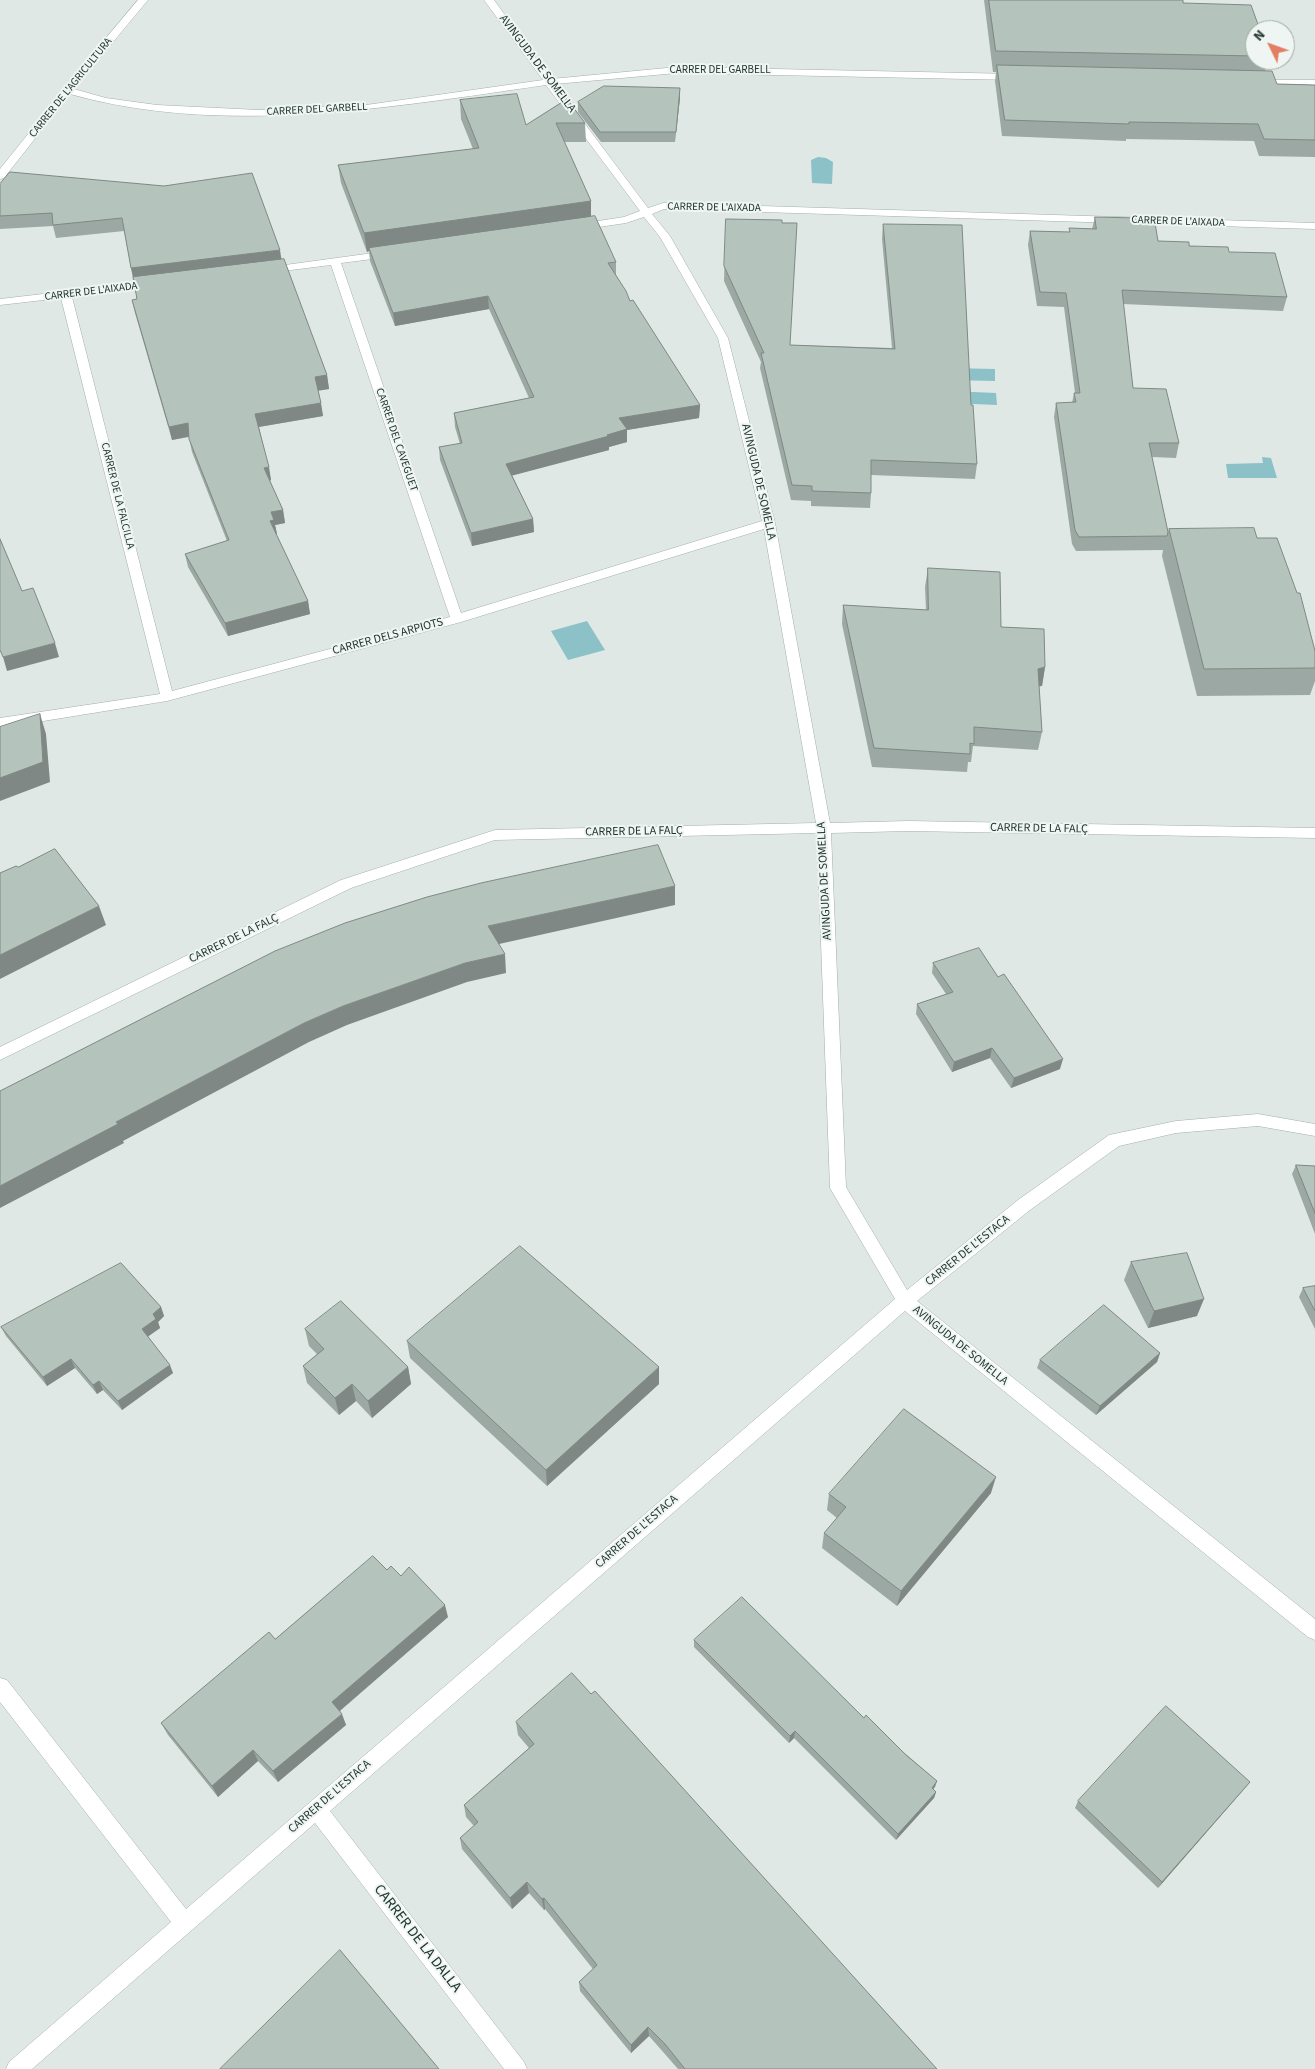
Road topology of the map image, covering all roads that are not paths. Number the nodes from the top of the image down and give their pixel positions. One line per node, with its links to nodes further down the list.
1 (143, 0): 7 (street, CARRER DE L'AGRICULTURA)
2 (489, 0): 5 (street, AVINGUDA DE SOMELLA)
3 (1026, 77): 5 (street, CARRER DEL GARBELL)
4 (1245, 81): 6 (street)
5 (549, 82): 7 (street, CARRER DEL GARBELL); 9 (street, AVINGUDA DE SOMELLA)
6 (1315, 83)
7 (69, 90): 8 (street, CARRER DE L'AGRICULTURA)
8 (0, 176)
9 (646, 213): 10 (street, CARRER DE L'AIXADA); 11 (street, CARRER DE L'AIXADA); 18 (street, AVINGUDA DE SOMELLA)
10 (1315, 226)
11 (568, 228)
12 (402, 252): 13 (street)
13 (335, 261): 14 (street); 19 (street, CARRER DEL CAVEGUET)
14 (258, 271)
15 (162, 283): 16 (street, CARRER DE L'AIXADA)
16 (66, 295): 17 (street, CARRER DE L'AIXADA); 20 (street, CARRER DE LA FALCILLA)
17 (0, 302)
18 (769, 523): 19 (street, CARRER DELS ARPIOTS); 22 (street, AVINGUDA DE SOMELLA)
19 (457, 618): 20 (street, CARRER DELS ARPIOTS)
20 (167, 697): 21 (street, CARRER DELS ARPIOTS)
21 (0, 723)
22 (824, 828): 23 (street, CARRER DE LA FALÇ); 24 (street, CARRER DE LA FALÇ); 26 (street, AVINGUDA DE SOMELLA)
23 (1315, 833)
24 (0, 1054)
25 (1315, 1130): 26 (street, CARRER DE L'ESTACA)
26 (905, 1301): 27 (street, AVINGUDA DE SOMELLA); 29 (street, CARRER DE L'ESTACA)
27 (1315, 1630)
28 (0, 1687): 30 (street)
29 (317, 1810): 30 (street, CARRER DE L'ESTACA); 32 (street, CARRER DE LA DALLA)
30 (184, 1923): 31 (street, CARRER DE L'ESTACA)
31 (16, 2069)
32 (517, 2069)

